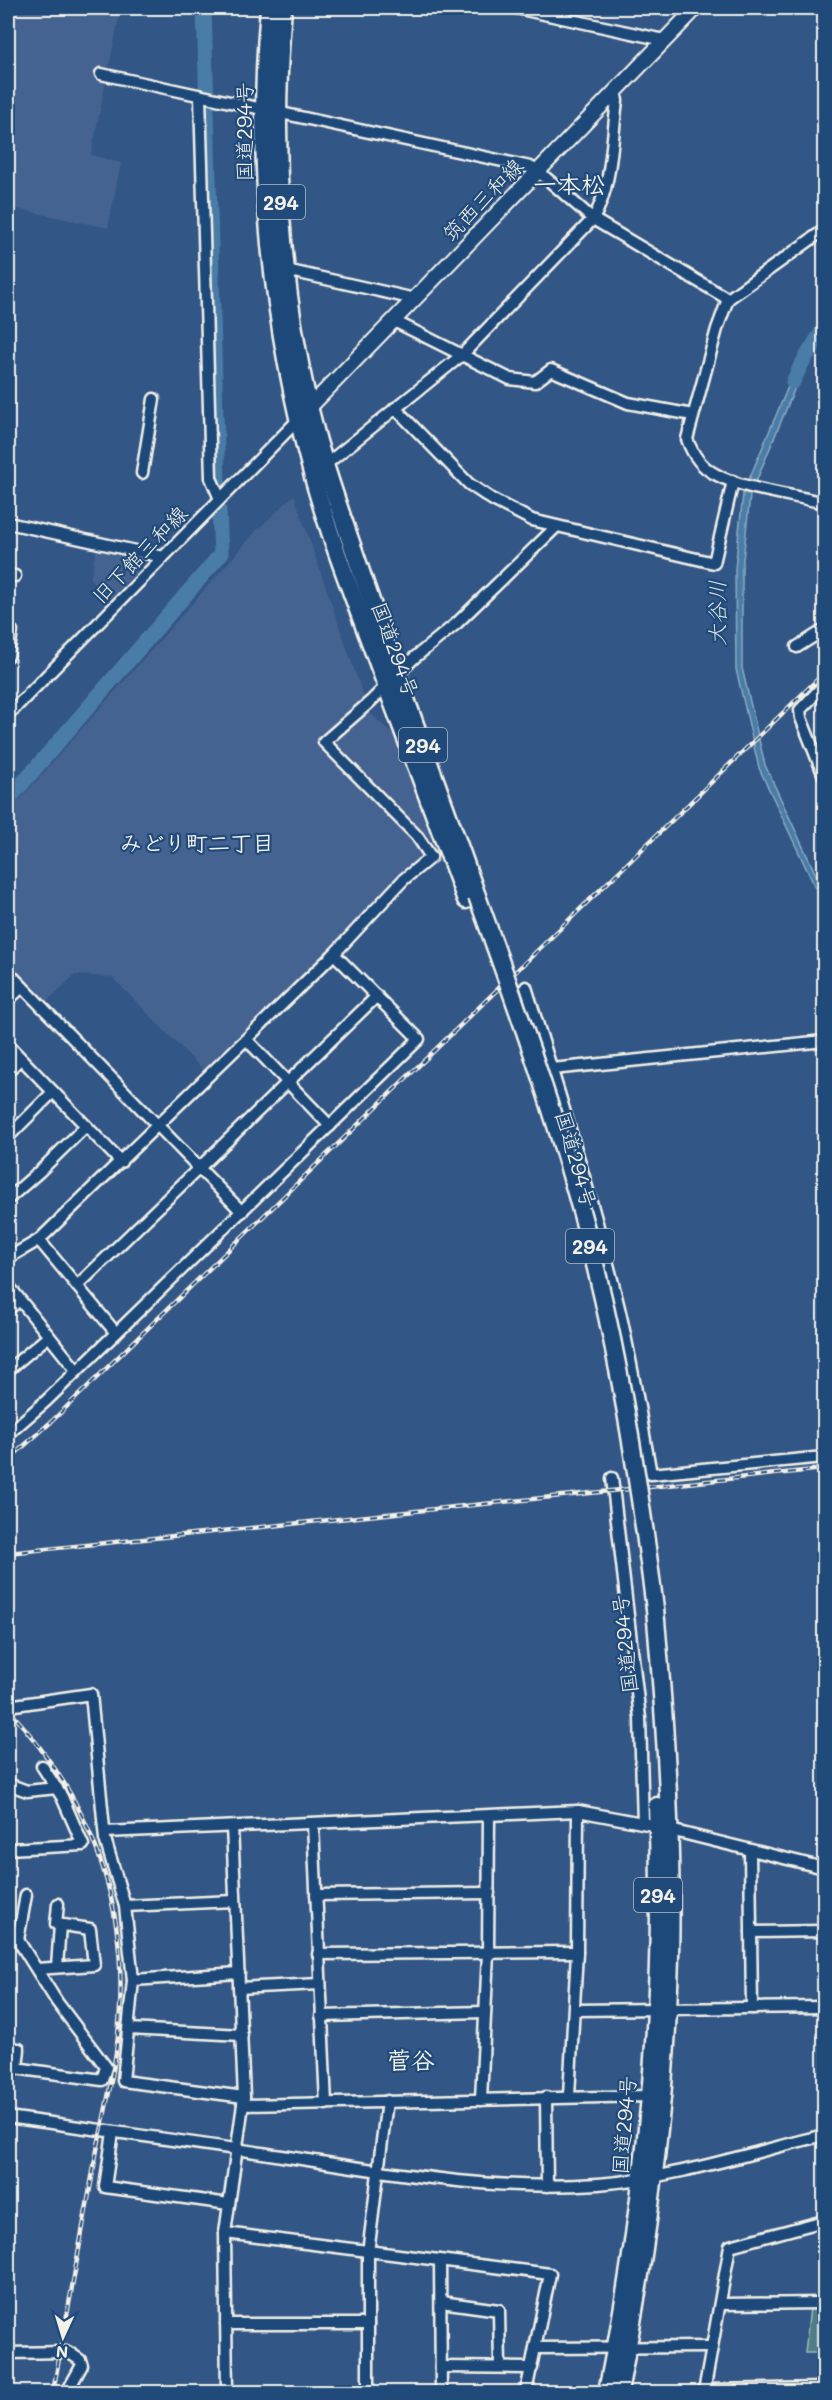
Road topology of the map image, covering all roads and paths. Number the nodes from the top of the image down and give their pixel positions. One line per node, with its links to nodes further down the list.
1 (269, 8): 9 (highway, 国道294号 / 294)
2 (283, 8): 9 (highway, 国道294号 / 294)
3 (516, 8): 5 (street)
4 (696, 8): 5 (main road, 筑西三和線)
5 (664, 40): 7 (main road, 筑西三和線)
6 (101, 74): 8 (street)
7 (615, 91): 10 (main road, 筑西三和線); 11 (street)
8 (200, 96): 9 (street); 25 (street)
9 (271, 111): 10 (street); 13 (highway, 国道294号 / 294); 20 (highway, 国道294号 / 294)
10 (538, 171): 11 (street); 14 (main road, 筑西三和線)
11 (593, 219): 15 (street); 17 (street)
12 (825, 230): 15 (street)
13 (286, 270): 14 (street); 20 (highway, 国道294号 / 294)
14 (415, 299): 16 (main road, 筑西三和線)
15 (728, 299): 21 (street)
16 (394, 321): 17 (street); 20 (main road, 筑西三和線)
17 (462, 355): 19 (street); 21 (street)
18 (154, 399): 23 (street)
19 (395, 408): 22 (street); 28 (street)
20 (304, 413): 22 (highway, 国道294号 / 294); 25 (street, 旧下館三和線); 34 (highway, 国道294号 / 294)
21 (693, 415): 24 (street)
22 (325, 465): 34 (highway, 国道294号 / 294)
23 (142, 473)
24 (736, 482): 26 (street); 28 (street)
25 (220, 500): 29 (street, 旧下館三和線)
26 (825, 503)
27 (8, 523): 29 (street)
28 (556, 526): 34 (street)
29 (163, 557): 36 (street, 旧下館三和線)
30 (8, 630): 33 (street)
31 (825, 630): 32 (street)
32 (797, 646)
33 (8, 656)
34 (392, 680): 38 (street); 80 (highway, 国道294号 / 294)
35 (825, 685): 37 (street)
36 (8, 715)
37 (825, 776)
38 (334, 954): 42 (street); 44 (street)
39 (8, 972): 40 (street)
40 (22, 987): 43 (street); 54 (street)
41 (526, 987): 48 (street)
42 (377, 996): 50 (street); 53 (street)
43 (8, 1000)
44 (247, 1040): 50 (street); 54 (street)
45 (825, 1041): 48 (street)
46 (8, 1045): 47 (street)
47 (20, 1059): 49 (street); 51 (street)
48 (552, 1069): 71 (street)
49 (8, 1071)
50 (289, 1083): 53 (street); 57 (street)
51 (53, 1092): 52 (street); 55 (street)
52 (86, 1126): 56 (street); 58 (street)
53 (330, 1126): 59 (street)
54 (159, 1127): 56 (street); 57 (street)
55 (8, 1137)
56 (121, 1162): 60 (street)
57 (201, 1168): 59 (street); 63 (street)
58 (8, 1199)
59 (242, 1212): 66 (street)
60 (39, 1240): 61 (street); 63 (street)
61 (8, 1258)
62 (8, 1285): 64 (street)
63 (77, 1286): 66 (street)
64 (20, 1300): 65 (street); 67 (street)
65 (8, 1310)
66 (116, 1333): 69 (street)
67 (49, 1336): 68 (street); 69 (street)
68 (8, 1370)
69 (77, 1371): 70 (street)
70 (8, 1434)
71 (825, 1457)
72 (612, 1479): 80 (street)
73 (8, 1706): 82 (street)
74 (42, 1766): 76 (street)
75 (8, 1784): 76 (street)
76 (57, 1788): 83 (street)
77 (578, 1810): 78 (street); 80 (street); 97 (street)
78 (489, 1816): 79 (street); 86 (street)
79 (313, 1824): 81 (street); 88 (street)
80 (657, 1826): 84 (street); 108 (highway, 国道294号 / 294)
81 (232, 1827): 82 (street); 89 (street)
82 (105, 1832): 91 (street)
83 (8, 1848)
84 (750, 1851): 85 (street); 95 (street)
85 (825, 1868)
86 (489, 1893): 88 (street); 98 (street)
87 (26, 1895): 96 (street)
88 (316, 1895): 99 (street)
89 (234, 1901): 91 (street); 102 (street)
90 (58, 1904): 93 (street)
91 (124, 1906): 103 (street)
92 (8, 1924): 96 (street)
93 (60, 1925): 100 (street); 100 (street)
94 (825, 1931): 95 (street)
95 (751, 1932): 106 (street)
96 (18, 1940): 101 (street)
97 (577, 1952): 98 (street); 109 (street)
98 (488, 1953): 99 (street); 110 (street)
99 (318, 1954): 104 (street)
100 (57, 1967): 101 (street)
101 (37, 1970): 115 (street)
102 (238, 1973): 103 (street); 105 (street)
103 (133, 1980): 112 (street)
104 (320, 1984): 105 (street); 111 (street)
105 (239, 1988): 113 (street)
106 (752, 2007): 107 (street); 108 (street)
107 (825, 2007)
108 (662, 2009): 109 (street); 117 (highway, 国道294号 / 294); 128 (highway, 国道294号 / 294)
109 (575, 2010): 116 (street)
110 (485, 2012): 111 (street); 119 (street)
111 (321, 2016): 122 (street)
112 (129, 2029): 113 (street); 120 (street)
113 (242, 2036): 120 (street)
114 (8, 2048): 115 (street)
115 (12, 2068)
116 (569, 2096): 117 (street); 118 (street)
117 (648, 2096): 128 (highway, 国道294号 / 294)
118 (546, 2097): 119 (street); 129 (street)
119 (481, 2100): 121 (street)
120 (244, 2101): 122 (street); 126 (street)
121 (387, 2101): 122 (street); 127 (street)
122 (326, 2104)
123 (8, 2117): 124 (street)
124 (113, 2132): 126 (street); 130 (street)
125 (825, 2135): 128 (street)
126 (237, 2149): 127 (street); 130 (street)
127 (378, 2170): 129 (street); 133 (street)
128 (647, 2178): 129 (street); 140 (highway, 国道294号 / 294)
129 (547, 2186)
130 (229, 2204): 132 (street)
131 (825, 2221): 136 (street)
132 (225, 2233): 133 (street); 138 (street)
133 (368, 2253): 134 (street); 139 (street)
134 (440, 2260): 135 (street); 142 (street)
135 (441, 2302): 144 (street); 145 (street)
136 (720, 2304): 137 (street); 141 (street)
137 (825, 2304)
138 (226, 2324): 139 (street); 150 (street)
139 (368, 2324): 151 (street)
140 (622, 2347): 141 (street); 142 (street); 154 (highway, 国道294号 / 294); 155 (highway, 国道294号 / 294)
141 (712, 2347): 148 (street)
142 (536, 2348): 146 (street)
143 (8, 2353): 149 (street)
144 (441, 2367): 145 (street); 152 (street)
145 (500, 2367): 146 (street)
146 (532, 2368): 153 (street)
147 (825, 2388): 148 (street)
148 (704, 2391)
149 (67, 2392)
150 (226, 2392)
151 (368, 2392)
152 (441, 2392)
153 (526, 2392)
154 (607, 2392)
155 (619, 2392)

